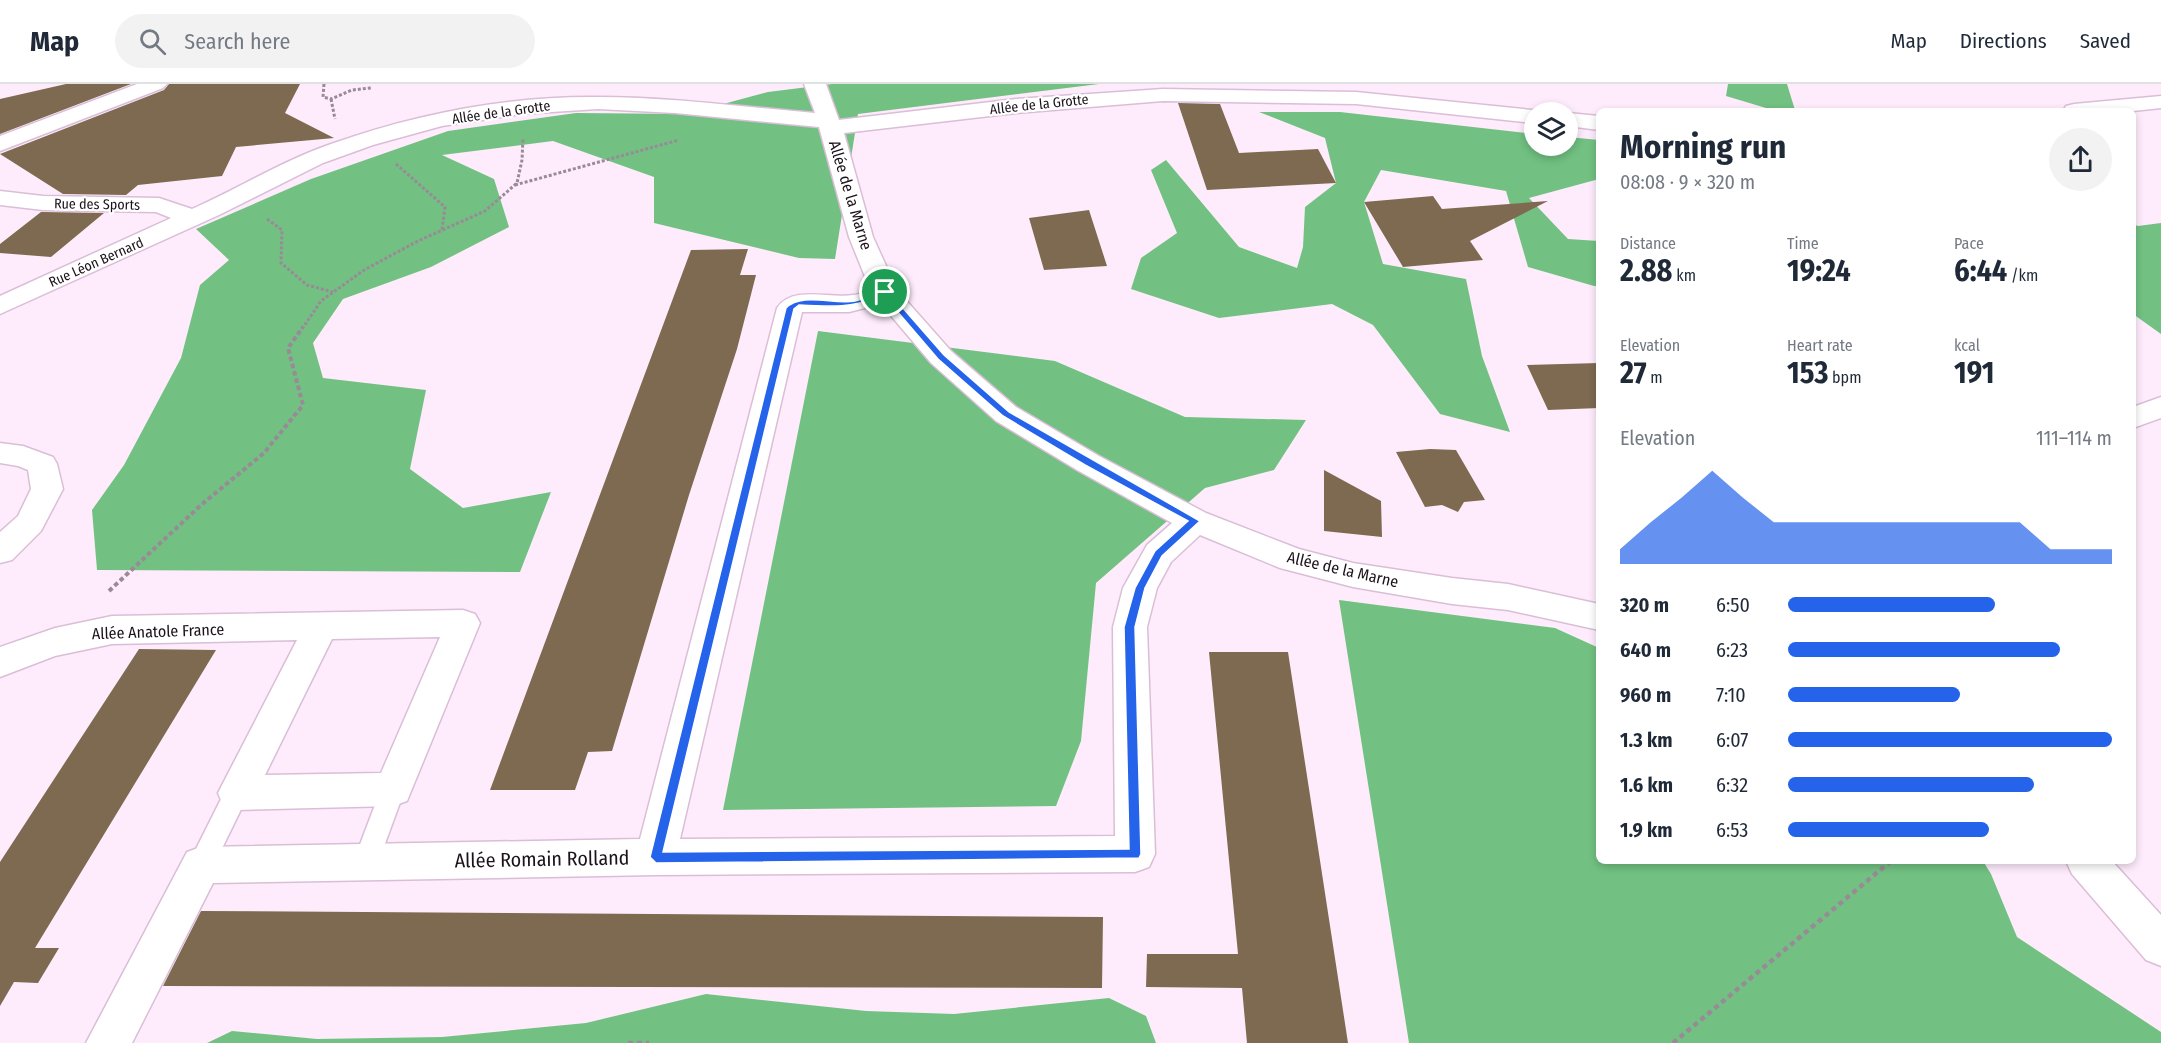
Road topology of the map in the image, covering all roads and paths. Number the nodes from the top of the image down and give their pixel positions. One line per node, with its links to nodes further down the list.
1 (156, 84): 14 (street)
2 (324, 84): 4 (path)
3 (815, 84): 11 (street, Allée de la Marne)
4 (371, 88)
5 (2161, 102): 7 (street)
6 (523, 107): 11 (street, Allée de la Grotte); 13 (street, Allée de la Grotte); 15 (path)
7 (2103, 108)
8 (1524, 115): 11 (street, Allée de la Grotte)
9 (1578, 121): 10 (street)
10 (1596, 123)
11 (829, 125): 21 (street, Allée de la Marne)
12 (688, 139): 15 (path)
13 (364, 141): 17 (street, Allée de la Grotte); 19 (path)
14 (0, 144)
15 (514, 185): 19 (path)
16 (0, 198): 18 (street, Rue des Sports)
17 (222, 205): 18 (street, Allée de la Grotte); 20 (path)
18 (192, 218): 22 (street, Rue Léon Bernard)
19 (442, 231): 20 (path)
20 (333, 292): 30 (path)
21 (885, 292): 26 (street, Allée de la Marne); 34 (street)
22 (0, 306)
23 (2161, 407): 24 (street)
24 (2136, 417)
25 (0, 453): 27 (street)
26 (1195, 521): 28 (street, Allée de la Marne); 34 (street, Allée Romain Rolland)
27 (0, 551)
28 (1596, 616)
29 (321, 626): 30 (street, Allée Anatole France); 32 (street, Allée Anatole France); 33 (street)
30 (69, 636): 31 (street, Allée Anatole France)
31 (0, 663)
32 (393, 789): 33 (street); 35 (lane, Allée Anatole France)
33 (237, 794): 38 (lane)
34 (656, 857): 35 (street, Allée Romain Rolland)
35 (366, 862): 38 (street, Allée Romain Rolland)
36 (1887, 864): 43 (path)
37 (2089, 864): 39 (street)
38 (201, 865): 40 (street)
39 (2161, 946)
40 (108, 1043)
41 (628, 1043): 42 (path)
42 (649, 1043)
43 (1673, 1043)

